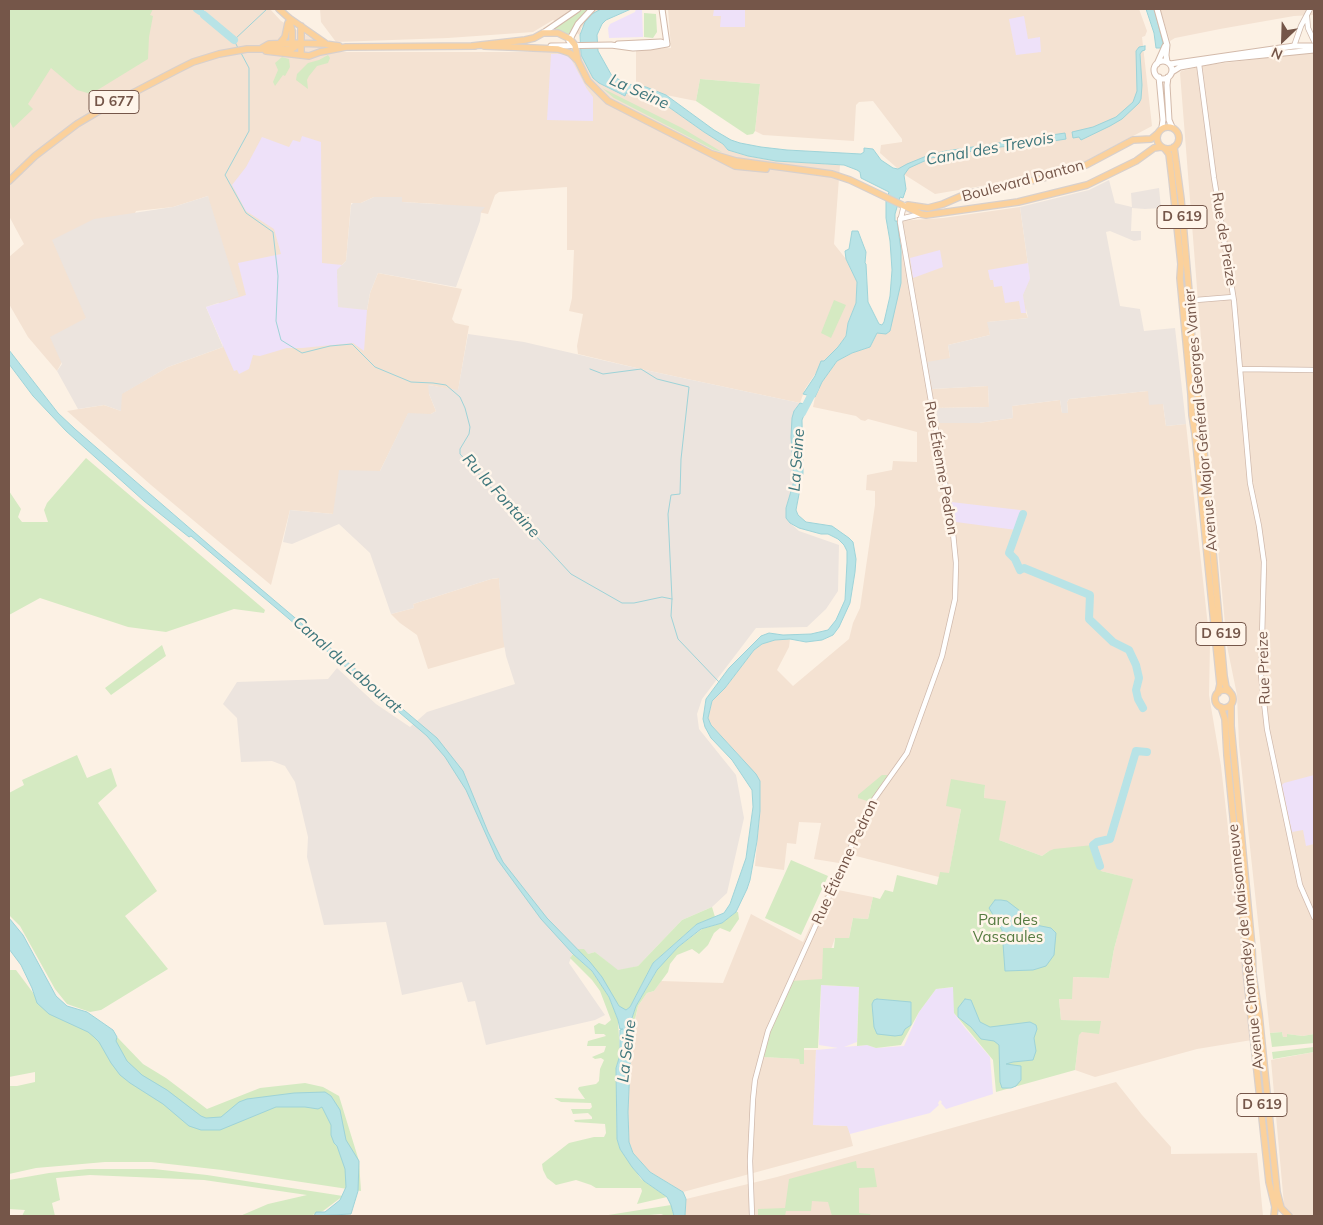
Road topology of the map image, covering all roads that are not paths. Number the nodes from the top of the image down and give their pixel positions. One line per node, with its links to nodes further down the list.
1 (279, 9): 7 (main road)
2 (578, 9): 9 (main road)
3 (592, 9): 11 (main road)
4 (662, 9): 15 (main road)
5 (1157, 9): 10 (main road)
6 (1310, 12): 16 (street); 19 (street)
7 (289, 18): 8 (main road); 12 (main road); 23 (main road)
8 (300, 26): 13 (main road); 14 (main road)
9 (543, 33): 11 (main road); 17 (main road)
10 (1166, 38): 27 (main road); 28 (main road)
11 (570, 39): 15 (main road); 18 (main road)
12 (280, 43): 22 (main road); 23 (main road)
13 (301, 43): 14 (main road); 23 (main road); 25 (main road)
14 (325, 44): 20 (main road)
15 (578, 45): 18 (main road); 26 (main road)
16 (1313, 45): 19 (main road); 29 (main road)
17 (472, 46): 20 (main road); 21 (main road)
18 (568, 46): 21 (main road); 24 (main road)
19 (1294, 46): 27 (main road)
20 (346, 47): 25 (main road)
21 (522, 48): 24 (main road)
22 (260, 49): 23 (main road); 37 (main road, D 677)
23 (289, 50): 25 (main road)
24 (570, 54): 26 (main road)
25 (301, 55)
26 (578, 61): 38 (main road)
27 (1168, 63): 28 (main road); 30 (main road)
28 (1157, 64): 31 (main road)
29 (1199, 64): 30 (main road); 43 (street, Rue de Preize)
30 (1170, 74): 31 (main road); 32 (main road)
31 (1159, 77): 33 (main road)
32 (1172, 127): 33 (main road); 35 (main road)
33 (1162, 128): 34 (main road)
34 (1157, 134): 36 (main road); 39 (main road, Boulevard Danton)
35 (1174, 147): 36 (main road); 48 (main road, Avenue Major Général Georges Vanier / D 619)
36 (1163, 148): 40 (main road, Boulevard Danton); 49 (main road, D 619)
37 (9, 181)
38 (901, 204): 39 (main road, Boulevard Danton); 41 (main road); 42 (street, Rue Étienne Pedron)
39 (943, 204): 40 (main road, Boulevard Danton)
40 (948, 213): 41 (main road, Boulevard Danton)
41 (921, 214): 42 (street)
42 (900, 219): 55 (street, Rue Étienne Pedron)
43 (1233, 297): 44 (street); 45 (street, Rue de Preize)
44 (1196, 300)
45 (1241, 369): 46 (street); 47 (street, Rue de Preize)
46 (1314, 370)
47 (1244, 415): 52 (street, Rue Preize)
48 (1230, 692): 49 (main road); 50 (main road)
49 (1218, 693): 51 (main road)
50 (1231, 705): 51 (main road); 53 (main road, D 619)
51 (1221, 707): 53 (main road, Avenue Chomedey de Maisonneuve / D 619)
52 (1314, 917)
53 (1249, 960): 54 (main road, D 619); 56 (main road, Avenue Chomedey de Maisonneuve / D 619)
54 (1288, 1215): 56 (main road)
55 (752, 1216)
56 (1274, 1216)

